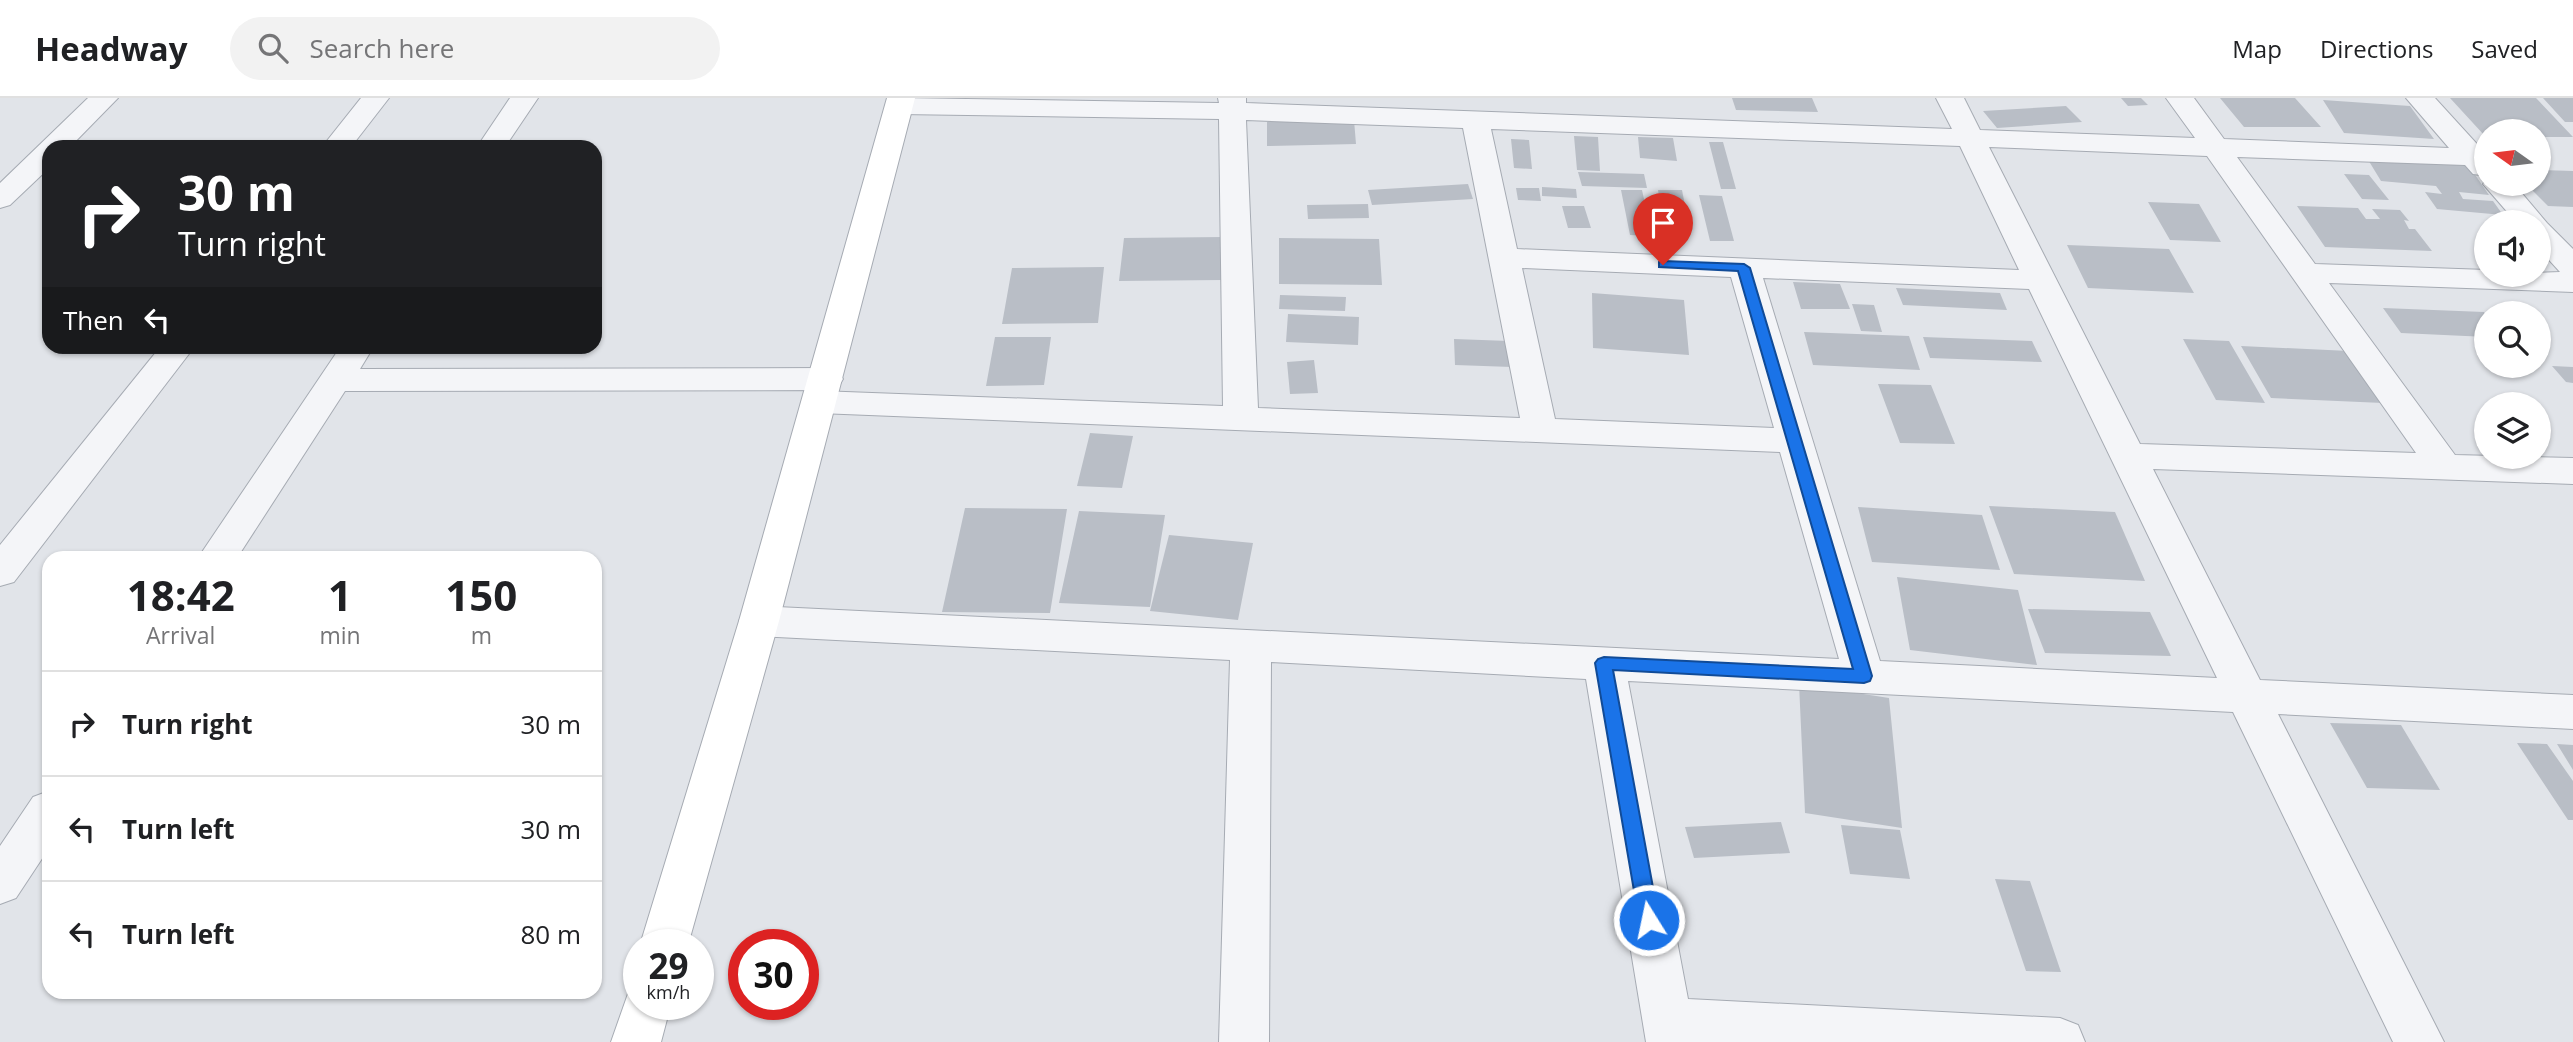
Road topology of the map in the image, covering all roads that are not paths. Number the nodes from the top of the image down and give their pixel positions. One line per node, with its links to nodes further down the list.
1 (104, 98): 13 (street)
2 (375, 98): 14 (street)
3 (524, 98): 15 (street)
4 (1701, 98): 11 (street)
5 (1950, 98): 12 (street)
6 (2180, 98): 16 (street)
7 (2420, 98): 17 (street)
8 (900, 102): 9 (street); 33 (main road)
9 (1232, 104): 10 (street); 34 (street)
10 (1475, 120): 11 (street); 24 (street)
11 (1710, 128): 12 (street)
12 (1970, 138): 16 (street); 28 (street)
13 (61, 140)
14 (342, 140)
15 (496, 140)
16 (2215, 148): 19 (street); 27 (street)
17 (2474, 157)
18 (42, 159): 21 (street)
19 (2474, 164)
20 (2509, 196): 22 (street)
21 (0, 199)
22 (2521, 210)
23 (2551, 243): 25 (street)
24 (1503, 258): 26 (street); 35 (street)
25 (2573, 267)
26 (1744, 268): 28 (street); 36 (street)
27 (2305, 273): 29 (street); 38 (street)
28 (2040, 280): 37 (street)
29 (2573, 282)
30 (172, 354): 41 (street)
31 (353, 354): 32 (street)
32 (335, 380): 33 (street); 40 (street)
33 (823, 390): 34 (street); 42 (main road)
34 (1241, 419): 35 (street)
35 (1540, 431): 36 (street)
36 (1795, 441): 45 (street)
37 (2127, 456): 38 (street); 46 (street)
38 (2444, 466): 39 (street)
39 (2573, 471)
40 (222, 551)
41 (0, 572)
42 (759, 621): 43 (street); 50 (main road)
43 (1251, 646): 44 (street); 54 (street)
44 (1604, 663): 45 (street); 52 (street)
45 (1864, 676): 46 (street)
46 (2248, 696): 47 (street); 56 (street)
47 (2573, 712)
48 (42, 819): 49 (street)
49 (6, 866)
50 (669, 929)
51 (642, 1020): 53 (main road)
52 (1669, 1032): 55 (street)
53 (636, 1042)
54 (1244, 1042)
55 (2060, 1042)
56 (2418, 1042)

